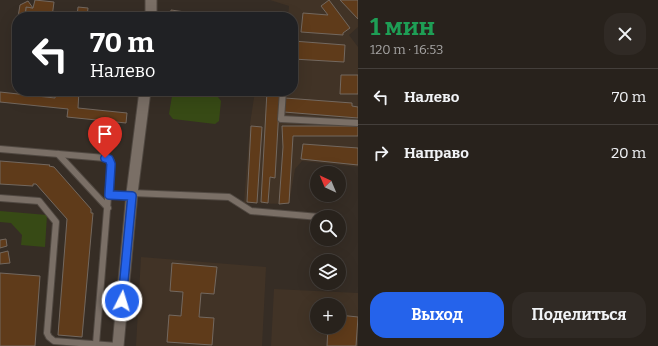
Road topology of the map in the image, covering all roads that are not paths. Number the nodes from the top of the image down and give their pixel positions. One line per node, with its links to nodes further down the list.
1 (151, 0): 2 (street)
2 (151, 12)
3 (144, 96): 9 (street)
4 (283, 96): 5 (lane)
5 (358, 123)
6 (0, 150): 7 (lane)
7 (58, 154): 8 (lane); 11 (lane)
8 (109, 195): 9 (lane); 11 (lane)
9 (132, 195): 12 (lane); 14 (street)
10 (0, 198): 13 (lane)
11 (108, 208): 13 (lane)
12 (310, 216)
13 (96, 344): 14 (lane)
14 (117, 346)

